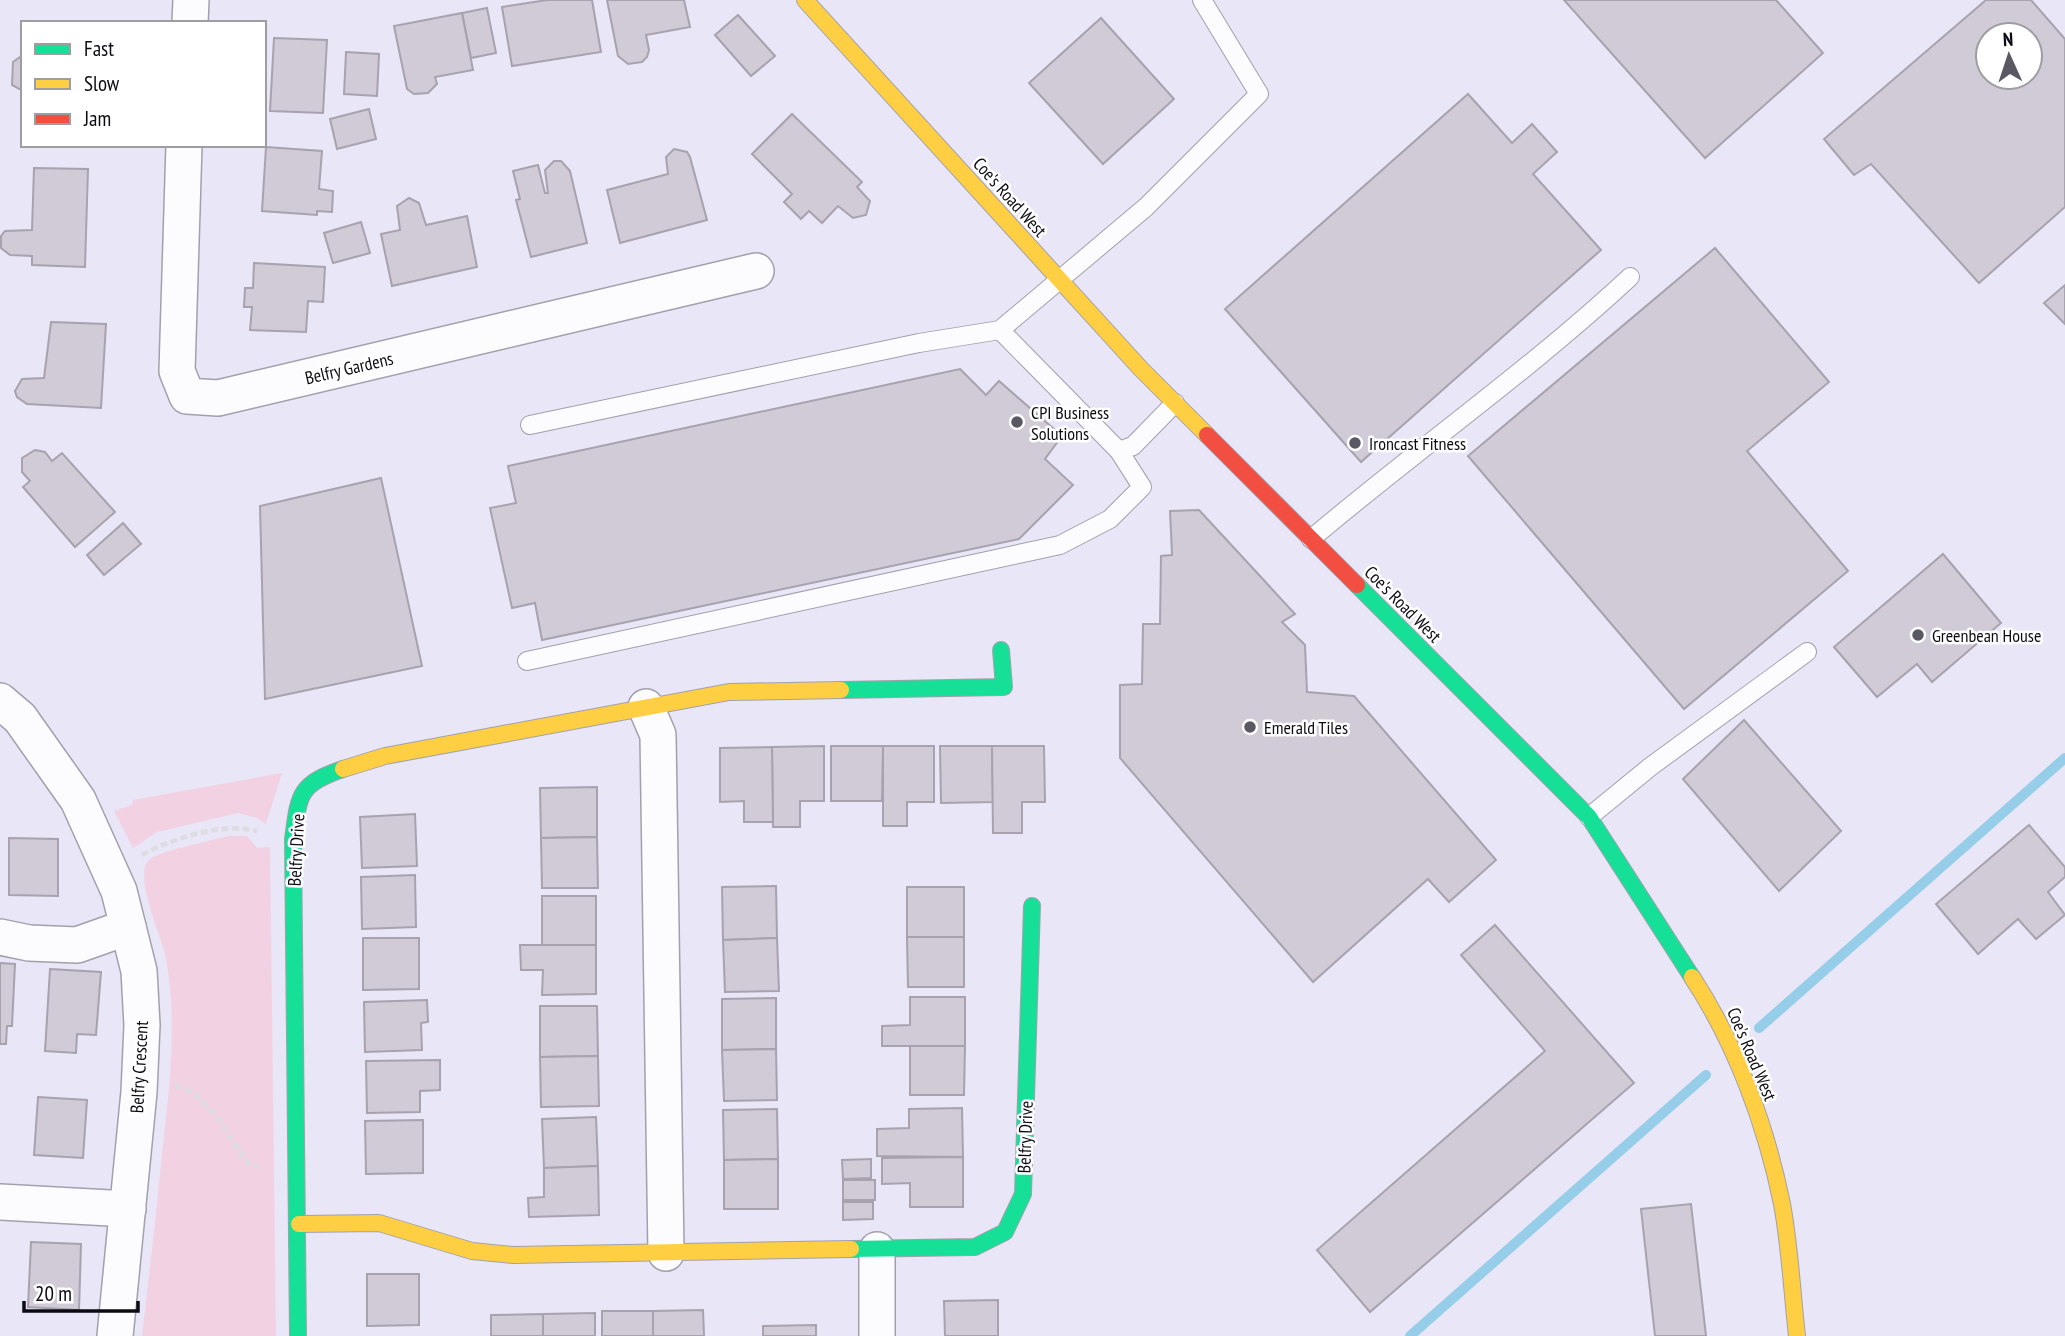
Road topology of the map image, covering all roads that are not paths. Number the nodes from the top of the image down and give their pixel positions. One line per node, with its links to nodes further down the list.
1 (191, 0): 4 (street)
2 (805, 0): 8 (street, Coe's Road West)
3 (1202, 0): 8 (lane)
4 (190, 21)
5 (184, 147): 6 (street, Belfry Gardens)
6 (756, 271)
7 (1630, 278): 13 (lane)
8 (1059, 279): 9 (lane); 10 (street, Coe's Road West)
9 (1000, 330): 11 (lane); 12 (lane)
10 (1175, 403): 12 (lane); 13 (street, Coe's Road West)
11 (530, 425)
12 (1119, 451): 16 (lane)
13 (1311, 539): 19 (street, Coe's Road West)
14 (1002, 650): 18 (street, Belfry Drive)
15 (1808, 652): 19 (lane)
16 (527, 661)
17 (0, 701): 21 (street, Belfry Crescent)
18 (646, 708): 25 (street, Belfry Drive); 27 (street)
19 (1590, 817): 31 (street, Coe's Road West)
20 (1032, 906): 26 (street, Belfry Drive)
21 (128, 927): 22 (street); 24 (street, Belfry Crescent)
22 (0, 937)
23 (0, 1202): 24 (street)
24 (128, 1209): 28 (street, Belfry Crescent)
25 (299, 1224): 27 (street, Belfry Drive); 29 (street, Belfry Drive)
26 (877, 1250): 27 (street, Belfry Drive); 30 (street)
27 (666, 1253)
28 (115, 1336)
29 (298, 1336)
30 (877, 1336)
31 (1797, 1336)

